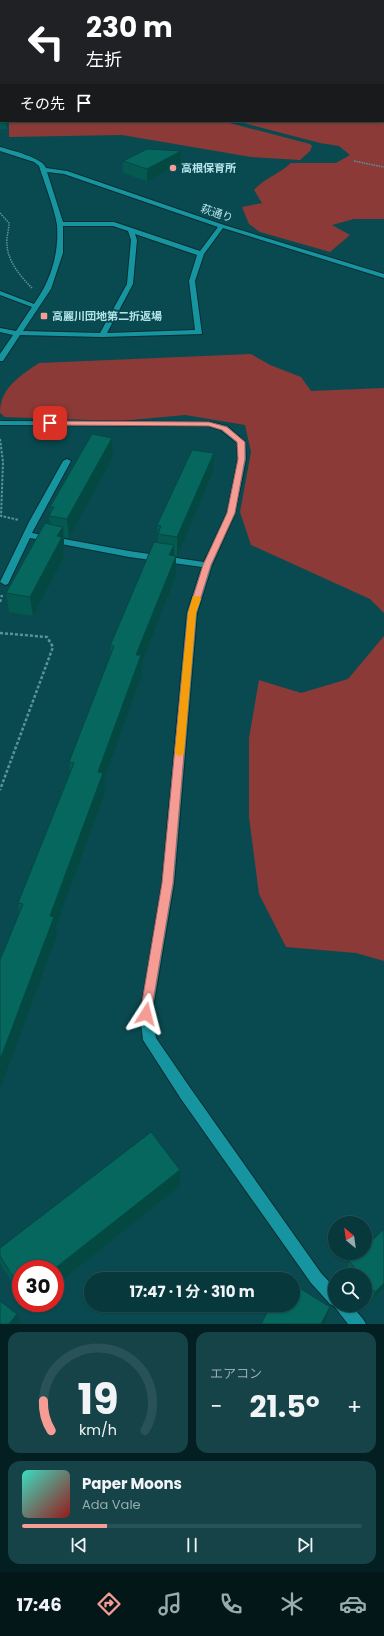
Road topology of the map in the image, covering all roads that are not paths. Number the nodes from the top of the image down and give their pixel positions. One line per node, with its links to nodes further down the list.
1 (0, 149): 2 (street)
2 (44, 170): 3 (street); 4 (street, 萩通り)
3 (60, 224): 5 (street); 9 (street)
4 (222, 226): 6 (street); 7 (street, 萩通り)
5 (131, 229): 6 (street); 12 (street)
6 (201, 254): 12 (street)
7 (384, 276)
8 (0, 293): 9 (street)
9 (36, 307): 11 (street)
10 (0, 330): 11 (street)
11 (16, 333): 12 (street); 13 (street)
12 (102, 335)
13 (0, 359)
14 (0, 423): 17 (street)
15 (67, 460): 16 (street)
16 (28, 535): 17 (street); 18 (street)
17 (207, 565): 19 (street)
18 (5, 582)
19 (328, 1291)
20 (347, 1312): 21 (street)
21 (358, 1324)

